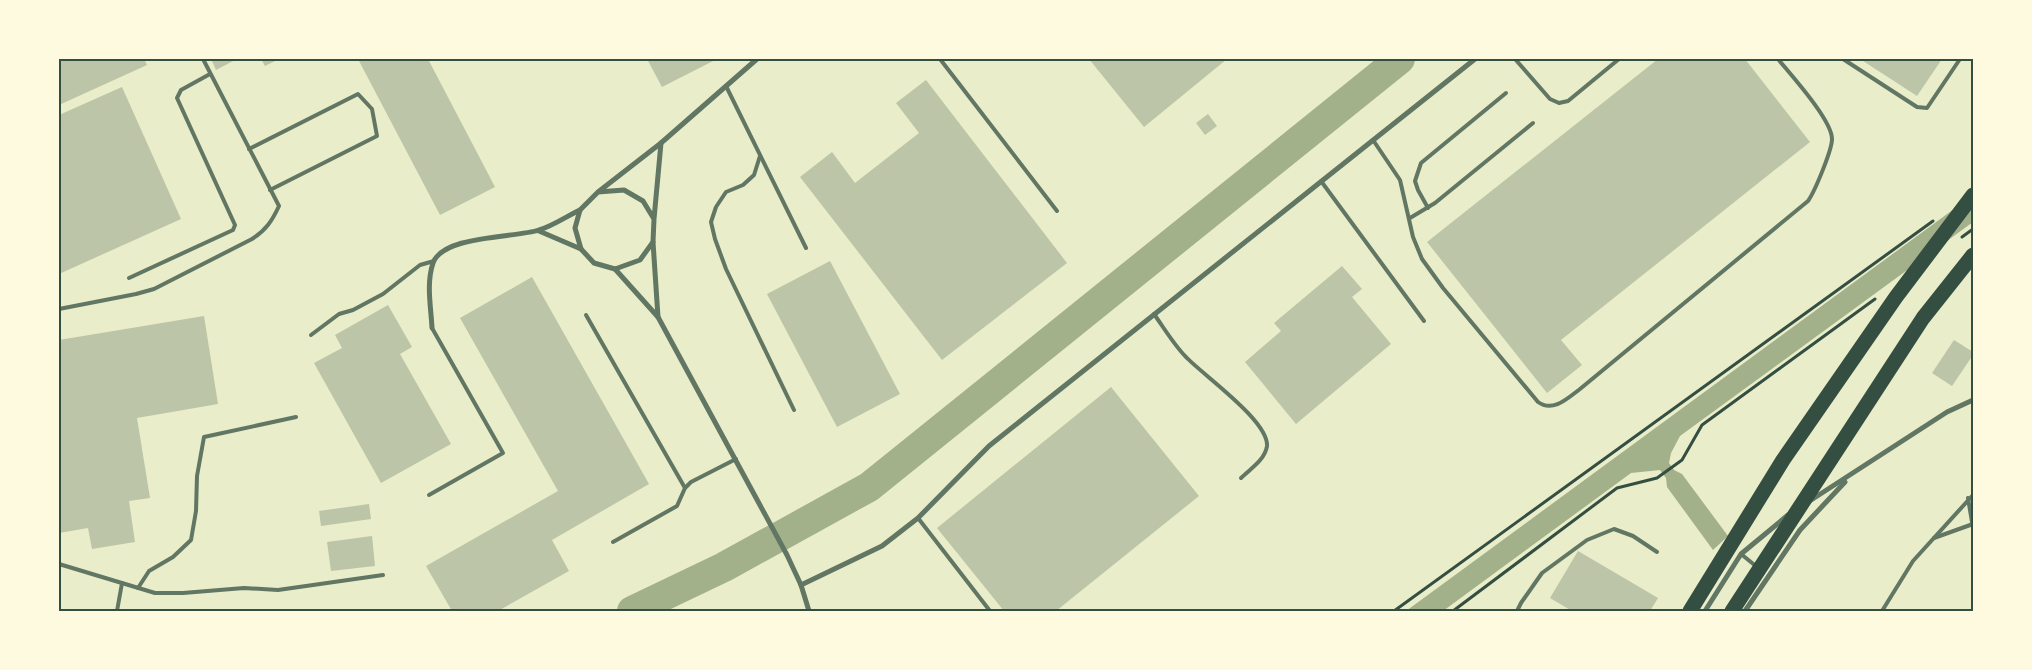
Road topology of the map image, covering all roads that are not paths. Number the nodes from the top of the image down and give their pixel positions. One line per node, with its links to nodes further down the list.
1 (203, 59): 10 (lane)
2 (757, 59): 11 (street)
3 (940, 59): 24 (lane)
4 (1475, 59): 14 (street)
5 (1515, 59): 6 (lane)
6 (1619, 59)
7 (1778, 59): 25 (lane)
8 (1843, 59): 9 (lane)
9 (1960, 59)
10 (210, 74): 16 (lane); 34 (lane)
11 (726, 86): 15 (street); 17 (lane)
12 (1506, 93): 22 (lane)
13 (1533, 123): 22 (lane)
14 (1373, 140): 18 (street); 25 (lane)
15 (661, 143): 20 (street); 26 (street)
16 (249, 149): 19 (lane); 19 (lane)
17 (760, 156): 29 (lane); 43 (lane)
18 (1321, 181): 36 (street); 39 (lane)
19 (270, 190): 35 (lane)
20 (598, 192): 23 (street); 26 (street)
21 (1973, 195): 69 (highway)
22 (1428, 208): 25 (lane)
23 (580, 210): 27 (street); 30 (street)
24 (1057, 211)
25 (1410, 218)
26 (654, 219): 28 (street)
27 (539, 230): 30 (street); 32 (street)
28 (653, 242): 33 (street); 38 (street)
29 (806, 248)
30 (581, 249): 33 (street)
31 (1973, 255): 71 (highway)
32 (434, 261): 40 (street); 41 (lane)
33 (615, 269): 38 (street)
34 (128, 278)
35 (59, 309)
36 (1154, 314): 47 (lane); 52 (street)
37 (586, 315): 48 (lane)
38 (658, 317): 45 (street)
39 (1424, 321)
40 (432, 328): 50 (lane)
41 (311, 335)
42 (1973, 400): 46 (street)
43 (794, 410)
44 (296, 417): 64 (lane)
45 (736, 459): 48 (lane); 63 (street)
46 (1851, 476): 58 (street); 61 (street)
47 (1241, 478)
48 (685, 488): 56 (lane)
49 (1973, 494): 51 (lane)
50 (429, 495)
51 (1968, 498): 53 (lane); 55 (lane)
52 (918, 518): 63 (street); 67 (lane)
53 (1973, 524): 54 (lane); 55 (lane)
54 (1973, 528)
55 (1932, 539): 73 (lane)
56 (613, 542)
57 (1657, 552): 68 (lane)
58 (1741, 554): 61 (lane); 70 (street)
59 (59, 564): 62 (lane)
60 (383, 576): 64 (lane)
61 (1769, 576): 72 (street)
62 (122, 584): 64 (lane); 66 (lane)
63 (801, 585): 65 (street)
64 (138, 588)
65 (808, 610)
66 (117, 611)
67 (990, 611)
68 (1517, 611)
69 (1690, 611)
70 (1705, 611)
71 (1732, 611)
72 (1745, 611)
73 (1882, 611)

